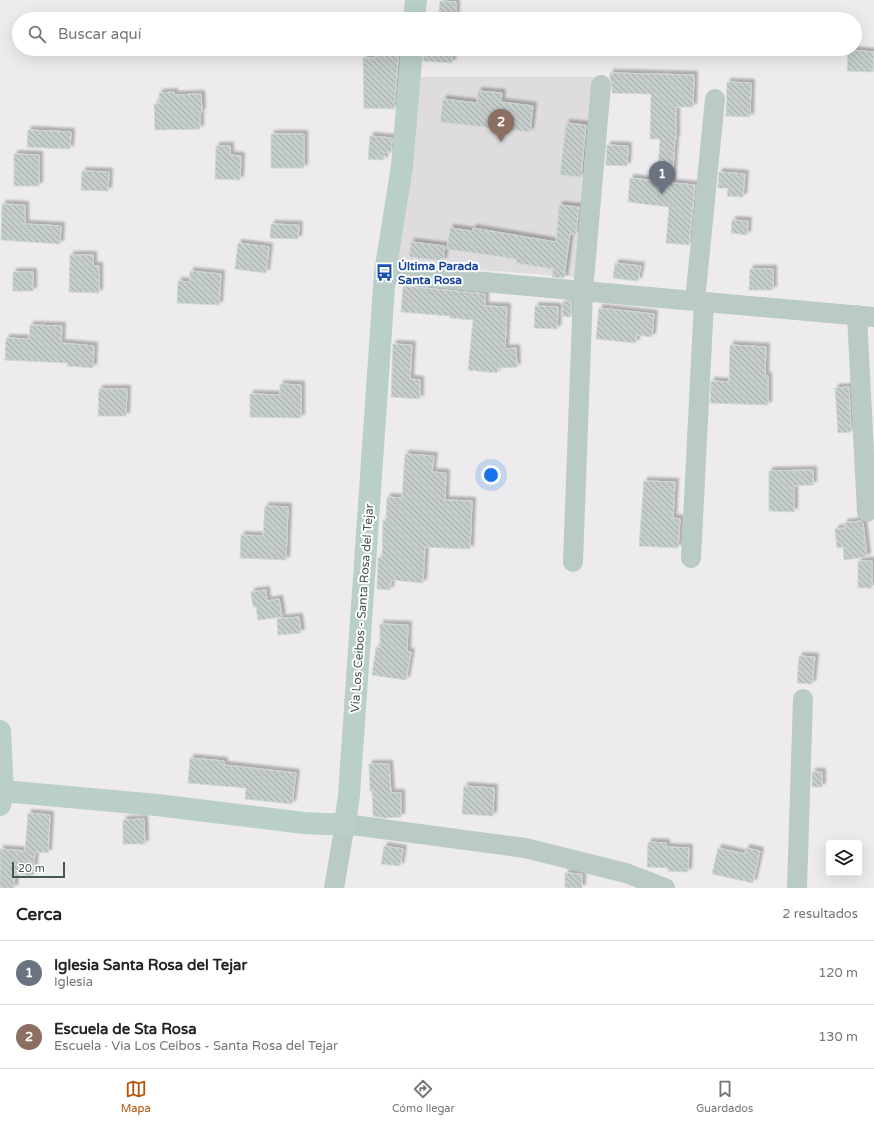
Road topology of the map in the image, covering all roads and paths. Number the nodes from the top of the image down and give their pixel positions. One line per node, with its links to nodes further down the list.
1 (416, 0): 2 (main road)
2 (415, 12)
3 (411, 56): 6 (main road, Via Los Ceibos - Santa Rosa del Tejar)
4 (601, 85): 7 (street)
5 (715, 99): 8 (street)
6 (385, 273): 7 (street); 16 (main road, Via Los Ceibos - Santa Rosa del Tejar)
7 (583, 291): 8 (street); 12 (street)
8 (700, 302): 9 (street); 11 (street)
9 (865, 316): 10 (street)
10 (867, 512)
11 (691, 558)
12 (573, 562)
13 (803, 699): 19 (street)
14 (0, 731): 15 (main road)
15 (1, 798): 16 (main road)
16 (345, 824): 17 (street); 18 (street)
17 (334, 888)
18 (665, 888)
19 (797, 888)

